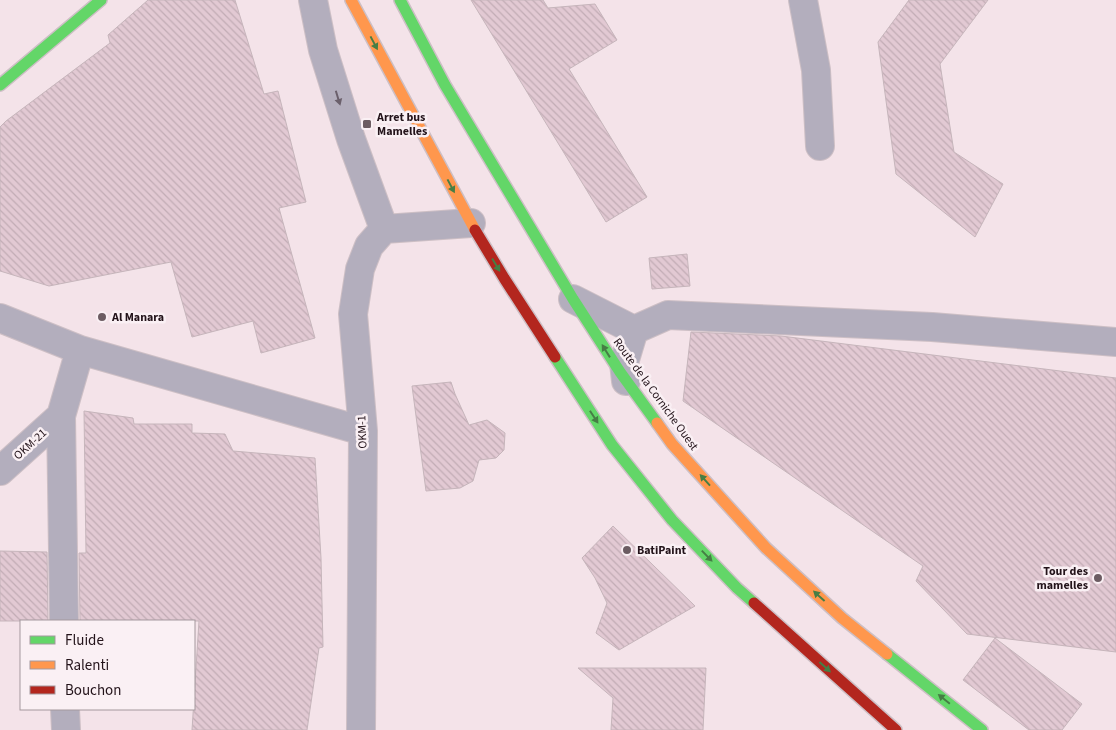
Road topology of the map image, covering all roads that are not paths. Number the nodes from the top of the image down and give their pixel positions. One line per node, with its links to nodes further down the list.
1 (101, 0): 6 (main road)
2 (313, 0): 9 (street, one-way to 9)
3 (351, 0): 8 (main road, one-way to 8)
4 (400, 0): 10 (main road, Route de la Corniche Ouest)
5 (802, 0): 7 (street)
6 (0, 85)
7 (820, 146)
8 (471, 223): 9 (street); 23 (main road, one-way to 23)
9 (384, 229): 17 (street, OKM-1)
10 (573, 299): 12 (street); 15 (main road, Route de la Corniche Ouest, one-way to 10)
11 (0, 318): 14 (street)
12 (634, 330): 13 (street); 15 (street)
13 (1116, 342)
14 (80, 350): 16 (street); 17 (street)
15 (626, 381): 24 (main road, Route de la Corniche Ouest, one-way to 15)
16 (61, 416): 18 (street, OKM-21); 19 (street)
17 (362, 431): 22 (street, OKM-1)
18 (0, 471)
19 (64, 620)
20 (65, 710): 21 (street)
21 (66, 730)
22 (360, 730)
23 (896, 730)
24 (982, 730)

